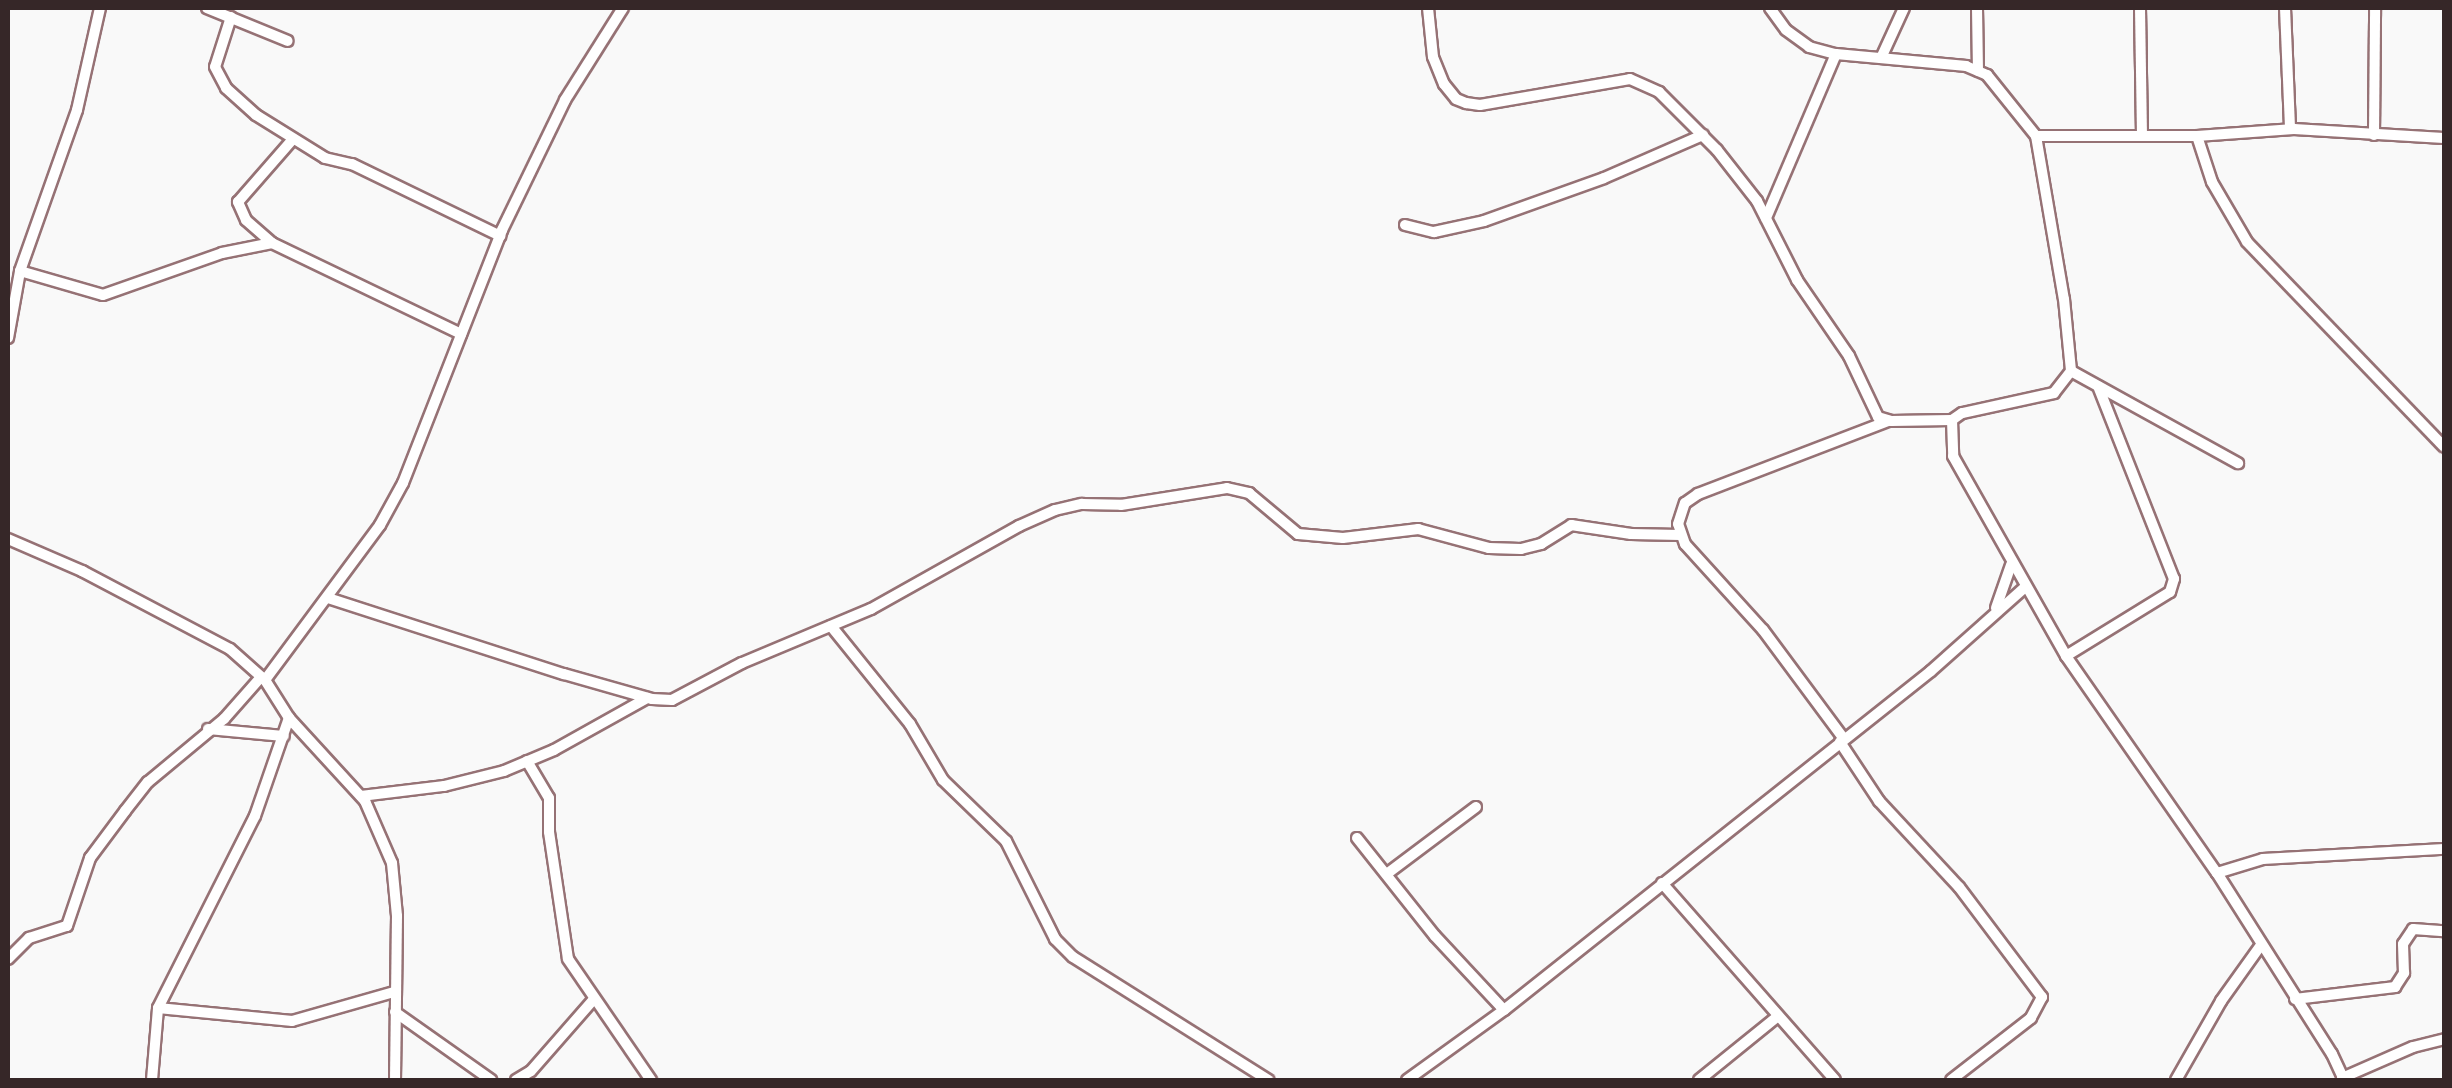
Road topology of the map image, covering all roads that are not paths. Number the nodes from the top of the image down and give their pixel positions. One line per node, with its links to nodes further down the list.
1 (100, 8): 28 (street)
2 (207, 8): 11 (street)
3 (623, 8): 26 (street)
4 (1428, 8): 19 (street)
5 (1770, 8): 13 (street)
6 (1904, 8): 14 (street)
7 (1978, 8): 15 (street)
8 (2140, 8): 17 (street)
9 (2285, 8): 16 (street)
10 (2375, 8): 18 (street)
11 (230, 16): 12 (street); 23 (street)
12 (288, 41)
13 (1836, 54): 14 (street); 24 (street)
14 (1881, 58): 15 (street)
15 (1978, 72): 20 (street)
16 (2290, 129): 18 (street); 21 (street)
17 (2142, 134): 20 (street); 21 (street)
18 (2374, 134): 22 (street)
19 (1703, 136): 24 (street); 25 (street)
20 (2036, 136): 31 (street)
21 (2197, 136): 35 (street)
22 (2444, 138)
23 (292, 140): 26 (street); 27 (street)
24 (1766, 218): 33 (street)
25 (1406, 225)
26 (500, 236): 30 (street)
27 (272, 243): 28 (street); 30 (street)
28 (20, 270): 29 (street)
29 (8, 334)
30 (461, 334): 41 (street)
31 (2070, 371): 32 (street); 34 (street)
32 (2098, 386): 36 (street); 44 (street)
33 (1888, 420): 34 (street); 37 (street)
34 (1952, 420): 39 (street)
35 (2444, 448)
36 (2238, 463)
37 (1680, 535): 43 (street); 50 (street)
38 (8, 539): 45 (street)
39 (2011, 565): 40 (street); 42 (street)
40 (2024, 588): 42 (street); 44 (street)
41 (328, 598): 45 (street); 46 (street)
42 (1996, 609): 50 (street)
43 (832, 626): 46 (street); 77 (street)
44 (2066, 656): 56 (street)
45 (263, 678): 47 (street); 48 (street)
46 (648, 698): 51 (street)
47 (289, 718): 49 (street); 52 (street)
48 (208, 729): 49 (street); 61 (street)
49 (284, 736): 65 (street)
50 (1842, 741): 58 (street); 81 (street)
51 (527, 761): 52 (street); 64 (street)
52 (360, 796): 62 (street)
53 (1476, 807): 57 (street)
54 (1358, 838): 57 (street)
55 (2444, 849): 56 (street)
56 (2217, 873): 60 (street)
57 (1388, 874): 66 (street)
58 (1662, 883): 66 (street); 68 (street)
59 (2444, 931): 63 (street)
60 (2261, 945): 63 (street); 82 (street)
61 (8, 960)
62 (394, 992): 65 (street); 67 (street)
63 (2295, 998): 71 (street)
64 (594, 999): 75 (street); 76 (street)
65 (158, 1008): 72 (street)
66 (1504, 1010): 70 (street)
67 (395, 1012): 73 (street); 74 (street)
68 (1778, 1016): 79 (street); 80 (street)
69 (2444, 1039): 71 (street)
70 (1421, 1077): 78 (street)
71 (2343, 1079)
72 (152, 1080)
73 (395, 1080)
74 (490, 1080)
75 (516, 1080)
76 (651, 1080)
77 (1268, 1080)
78 (1407, 1080)
79 (1699, 1080)
80 (1835, 1080)
81 (1951, 1080)
82 (2176, 1080)

